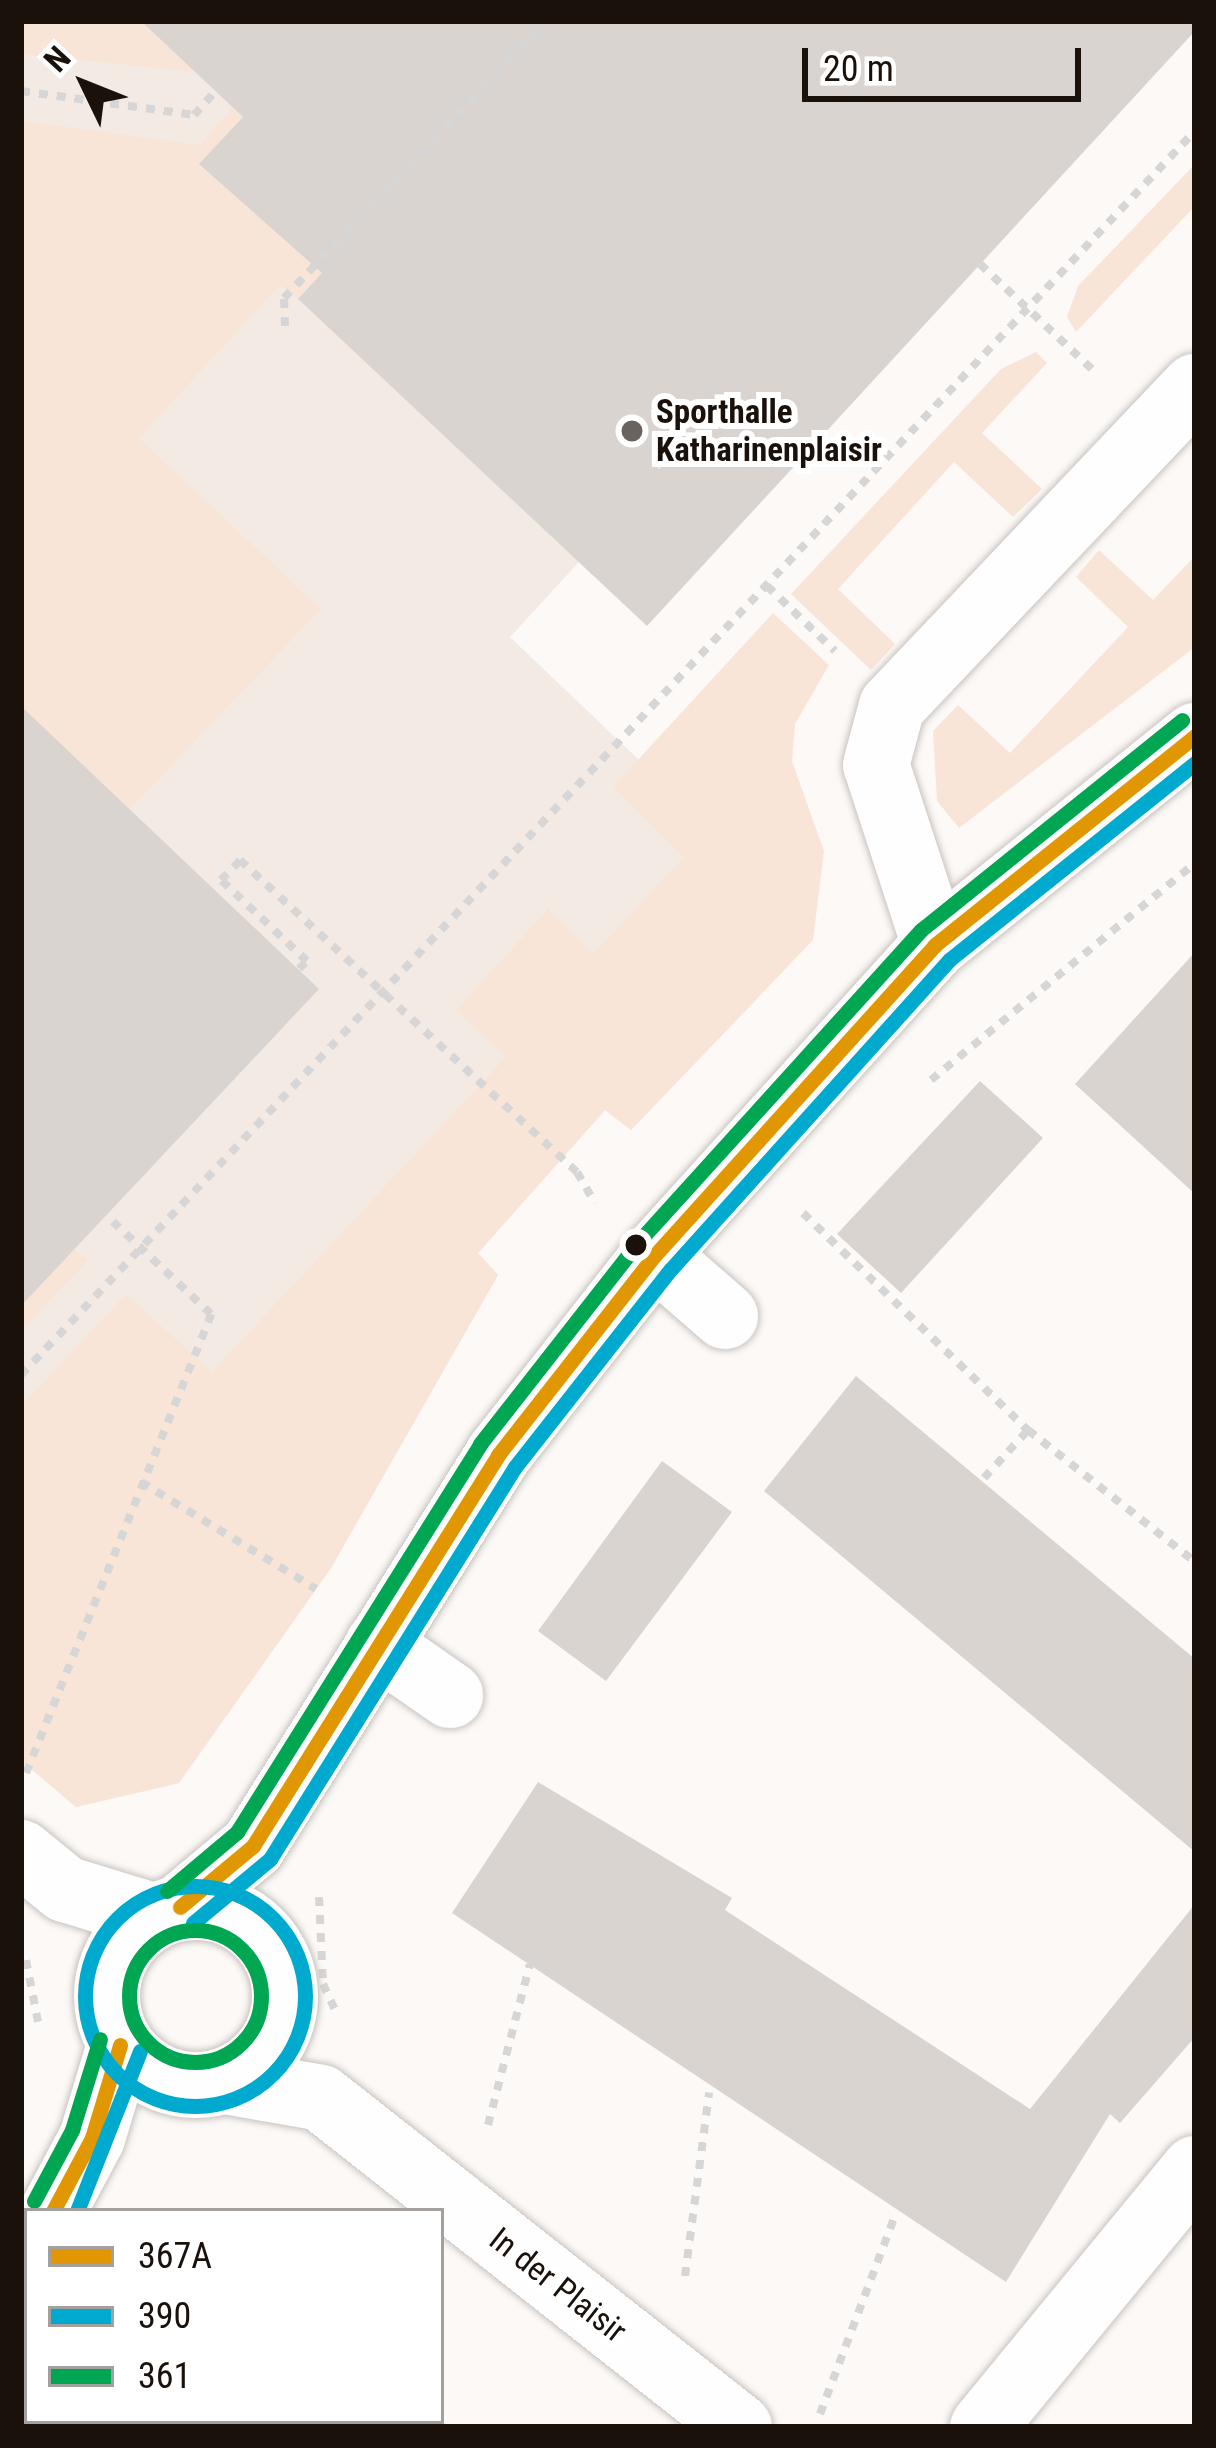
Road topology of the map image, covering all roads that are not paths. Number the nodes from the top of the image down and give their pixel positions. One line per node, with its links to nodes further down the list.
1 (1175, 408): 3 (street)
2 (1195, 736): 3 (street)
3 (935, 945): 4 (street)
4 (655, 1255): 5 (street); 6 (street)
5 (725, 1316)
6 (378, 1645): 7 (street); 8 (street)
7 (450, 1695)
8 (254, 1846): 10 (street); 11 (street)
9 (43, 1871): 10 (street)
10 (149, 1927): 11 (street); 13 (street)
11 (261, 1934): 12 (street)
12 (284, 2017): 13 (street); 14 (street, In der Plaisir)
13 (170, 2069): 14 (street, In der Plaisir); 16 (street)
14 (321, 2098): 17 (street, In der Plaisir)
15 (1195, 2169): 18 (street)
16 (54, 2208)
17 (739, 2427)
18 (983, 2427)

